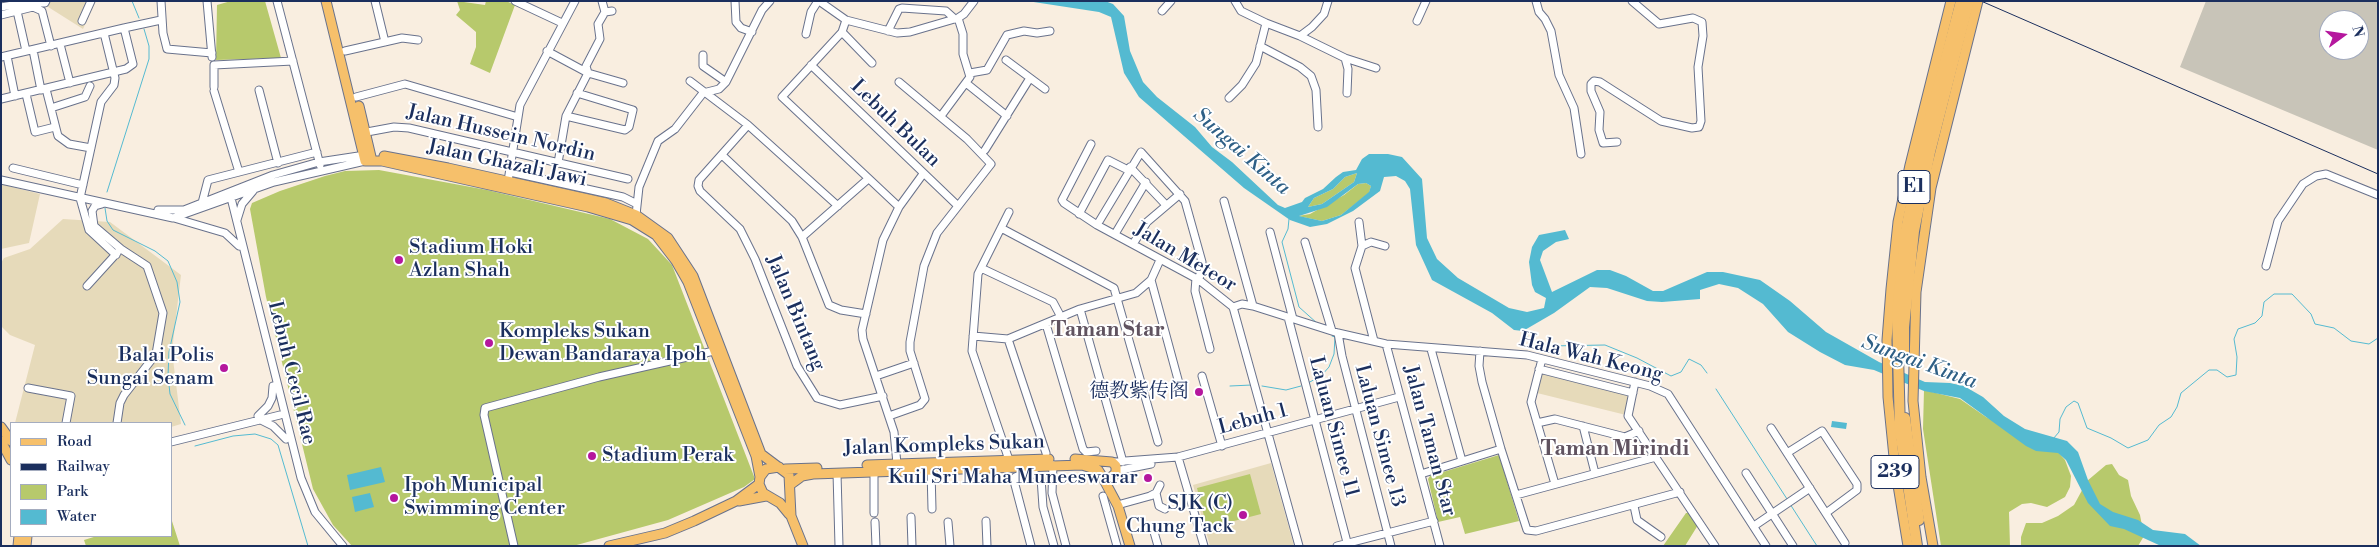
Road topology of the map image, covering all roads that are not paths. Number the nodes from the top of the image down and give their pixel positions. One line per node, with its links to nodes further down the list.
1 (46, 1): 26 (street)
2 (90, 1): 33 (street)
3 (161, 1): 31 (street)
4 (207, 1): 54 (street)
5 (277, 1): 59 (street)
6 (326, 1): 103 (main road)
7 (332, 1): 52 (main road)
8 (375, 1): 47 (street)
9 (515, 1): 35 (street)
10 (575, 1): 35 (street)
11 (602, 1): 65 (street)
12 (735, 1): 40 (street)
13 (770, 1): 40 (street)
14 (818, 1): 32 (street); 43 (street)
15 (1171, 1): 28 (street)
16 (1235, 1): 36 (street)
17 (1328, 1): 44 (street)
18 (1426, 1): 34 (street)
19 (1536, 1): 101 (street)
20 (1632, 1): 95 (street)
21 (1951, 1): 45 (main road, 239)
22 (1961, 1): 45 (highway, E1)
23 (1969, 1): 45 (highway, E1)
24 (1978, 1): 45 (main road)
25 (973, 3): 30 (street)
26 (1, 7)
27 (18, 10): 29 (street); 49 (street); 51 (street)
28 (1162, 11)
29 (1, 14)
30 (956, 18): 39 (street); 39 (street); 66 (street)
31 (162, 20): 37 (street); 54 (street)
32 (846, 20): 39 (street); 41 (street)
33 (82, 21)
34 (1417, 21)
35 (562, 23): 53 (street)
36 (1266, 23): 44 (street); 50 (street)
37 (124, 28): 42 (street); 64 (street)
38 (1050, 30): 66 (street)
39 (888, 31)
40 (752, 32): 69 (street)
41 (842, 32): 60 (street); 62 (street)
42 (104, 33): 48 (street); 64 (street)
43 (806, 34)
44 (1300, 36): 57 (street)
45 (1956, 36): 174 (main road); 174 (highway, E1); 286 (main road, 239)
46 (418, 40): 47 (street)
47 (385, 42): 52 (street)
48 (60, 44): 49 (street); 71 (street)
49 (51, 46): 51 (street)
50 (1260, 46): 84 (street); 93 (street)
51 (29, 51): 56 (street); 75 (street)
52 (345, 51): 83 (main road)
53 (547, 52): 65 (street); 90 (street)
54 (212, 53): 61 (street)
55 (703, 55): 69 (street)
56 (3, 56): 82 (street)
57 (1345, 58): 63 (street); 81 (street)
58 (1006, 60): 67 (street)
59 (293, 61): 61 (street); 99 (street)
60 (872, 63)
61 (214, 65): 111 (street)
62 (810, 65): 112 (street, Lebuh Bulan); 117 (street)
63 (1376, 68)
64 (114, 72): 71 (street); 97 (street)
65 (588, 73): 72 (street); 78 (street)
66 (970, 73): 73 (street)
67 (1030, 78): 76 (street); 89 (street)
68 (690, 81): 79 (street)
69 (726, 82): 79 (street)
70 (899, 82): 88 (street)
71 (70, 83): 75 (street)
72 (623, 83)
73 (966, 84): 88 (street); 89 (street)
74 (90, 86): 86 (street)
75 (44, 89): 80 (street); 86 (street)
76 (1045, 89)
77 (259, 90): 105 (street)
78 (577, 92): 87 (street); 87 (street)
79 (704, 92): 91 (street); 130 (street)
80 (26, 94): 82 (street); 92 (street)
81 (1347, 94)
82 (16, 96): 85 (street)
83 (356, 97): 90 (street); 94 (main road)
84 (1229, 98)
85 (1, 99)
86 (51, 108): 92 (street)
87 (566, 116): 106 (street)
88 (941, 116): 133 (street)
89 (1007, 116): 98 (street)
90 (518, 117): 100 (street)
91 (748, 125): 102 (street); 132 (street)
92 (55, 127): 97 (street)
93 (1318, 127)
94 (365, 128): 100 (street, Jalan Hussein Nordin); 103 (main road); 104 (main road)
95 (1617, 142)
96 (1092, 144): 136 (street, Jalan Meteor)
97 (91, 148): 120 (street)
98 (985, 150)
99 (317, 152): 105 (street); 107 (street)
100 (514, 153): 106 (street, Jalan Hussein Nordin); 113 (street)
101 (1581, 154)
102 (722, 155): 146 (street); 189 (street, Jalan Bintang)
103 (369, 158): 104 (main road, Jalan Ghazali Jawi); 107 (street, Jalan Ghazali Jawi); 115 (main road, Jalan Ghazali Jawi)
104 (400, 158): 109 (main road, Jalan Ghazali Jawi)
105 (278, 163): 111 (street)
106 (558, 163): 116 (street, Jalan Hussein Nordin)
107 (320, 166): 121 (street, Jalan Ghazali Jawi)
108 (13, 168): 120 (street)
109 (448, 168): 113 (main road, Jalan Ghazali Jawi); 115 (main road)
110 (1129, 168): 118 (street); 123 (street); 136 (street); 141 (street)
111 (239, 172): 129 (street)
112 (923, 174): 133 (street, Lebuh Bulan); 134 (street)
113 (509, 177): 119 (main road); 122 (main road); 130 (street, Jalan Ghazali Jawi); 138 (main road, Jalan Ghazali Jawi)
114 (1, 179): 124 (street)
115 (464, 179): 119 (main road, Jalan Ghazali Jawi)
116 (628, 179)
117 (868, 179): 132 (street); 134 (street)
118 (1146, 182): 131 (street); 144 (street)
119 (486, 184): 122 (main road, Jalan Ghazali Jawi)
120 (82, 185): 124 (street)
121 (253, 187): 126 (street); 129 (street); 139 (street)
122 (524, 192): 145 (main road, Jalan Ghazali Jawi)
123 (1180, 194): 131 (street); 156 (street)
124 (80, 196): 128 (street); 137 (street); 152 (street)
125 (2378, 196): 154 (street)
126 (229, 199): 137 (street); 139 (street, Lebuh Cecil Rae); 149 (street, Lebuh Cecil Rae)
127 (1224, 201): 160 (street)
128 (102, 203): 137 (street); 152 (street)
129 (202, 203): 137 (street)
130 (638, 204): 138 (street)
131 (1166, 205): 148 (street)
132 (838, 206): 146 (street)
133 (958, 206): 179 (street)
134 (899, 207): 163 (street)
135 (1009, 212): 142 (street)
136 (1078, 214): 141 (street, Jalan Meteor)
137 (174, 215): 149 (street)
138 (636, 215): 145 (main road); 167 (main road, Jalan Ghazali Jawi)
139 (237, 221): 185 (street, Lebuh Cecil Rae)
140 (1360, 222): 150 (street)
141 (1097, 225): 144 (street, Jalan Meteor)
142 (1001, 228): 155 (street); 159 (street)
143 (1270, 232): 165 (street, Laluan Simee 11)
144 (1115, 234): 148 (street, Jalan Meteor)
145 (656, 235): 176 (main road, Jalan Ghazali Jawi)
146 (802, 238): 163 (street)
147 (1305, 242): 168 (street, Laluan Simee 13)
148 (1133, 244): 153 (street, Jalan Meteor)
149 (239, 246): 185 (street, Lebuh Cecil Rae)
150 (1362, 246): 151 (street); 171 (street)
151 (1385, 246)
152 (118, 252): 158 (street); 198 (street)
153 (1160, 260): 156 (street, Jalan Meteor); 157 (street)
154 (2266, 266)
155 (981, 268): 164 (street); 169 (street)
156 (1197, 279): 161 (street, Jalan Meteor); 175 (street)
157 (1151, 280): 159 (street); 186 (street)
158 (87, 286)
159 (1118, 298): 162 (street); 209 (street)
160 (1253, 306): 161 (street, Jalan Meteor); 165 (street, Jalan Meteor)
161 (1234, 307): 204 (street)
162 (1080, 310): 164 (street); 220 (street)
163 (866, 314): 182 (street)
164 (1061, 317): 166 (street)
165 (1290, 318): 168 (street, Jalan Meteor); 196 (street, Laluan Simee 11)
166 (1046, 324): 170 (street); 212 (street)
167 (715, 332): 176 (main road); 180 (main road, Jalan Ghazali Jawi)
168 (1335, 332): 171 (street, Jalan Meteor); 192 (street, Laluan Simee 13)
169 (973, 336): 170 (street); 218 (street)
170 (1008, 339): 213 (street)
171 (1374, 341): 172 (street, Jalan Meteor)
172 (1386, 344): 173 (street, Hala Wah Keong); 190 (street, Jalan Taman Star)
173 (1431, 348): 177 (street, Hala Wah Keong); 219 (street)
174 (1905, 348): 191 (highway, E1); 191 (main road)
175 (1210, 349)
176 (714, 351): 180 (main road); 231 (main road, Jalan Ghazali Jawi); 264 (street)
177 (1480, 351): 178 (street, Hala Wah Keong); 211 (street)
178 (1542, 359): 181 (street); 184 (street, Hala Wah Keong)
179 (914, 363): 182 (street); 194 (street)
180 (728, 366): 223 (main road, Jalan Ghazali Jawi)
181 (1539, 369): 188 (street); 199 (street)
182 (876, 376): 189 (street)
183 (1202, 376): 210 (street)
184 (1636, 382): 188 (street); 257 (street, Hala Wah Keong)
185 (275, 386): 193 (street, Lebuh Cecil Rae); 195 (street); 207 (street, Lebuh Cecil Rae)
186 (1180, 387)
187 (28, 388): 197 (street)
188 (1632, 393): 203 (street)
189 (882, 396): 194 (street)
190 (1400, 397): 192 (street, Lebuh 1); 230 (street, Jalan Taman Star)
191 (1905, 402): 287 (highway, E1); 288 (highway, E1); 289 (main road)
192 (1355, 409): 196 (street, Lebuh 1); 259 (street, Laluan Simee 13)
193 (280, 413): 195 (street); 207 (street, Lebuh Cecil Rae)
194 (889, 416): 221 (street)
195 (260, 418): 205 (street); 207 (street); 208 (street)
196 (1314, 421): 204 (street, Lebuh 1); 262 (street, Laluan Simee 11)
197 (66, 422)
198 (117, 422)
199 (1537, 423): 200 (street); 232 (street)
200 (1583, 426): 203 (street); 228 (street)
201 (1, 427): 206 (main road)
202 (1771, 428): 214 (street)
203 (1639, 431): 217 (street)
204 (1268, 433): 210 (street, Lebuh 1); 279 (street)
205 (172, 438)
206 (7, 439): 215 (main road)
207 (288, 439): 263 (street, Lebuh Cecil Rae)
208 (172, 442)
209 (1158, 442)
210 (1222, 446): 216 (street, Lebuh 1)
211 (1501, 449): 219 (street); 240 (street)
212 (1096, 451)
213 (1046, 453)
214 (1787, 453): 235 (street); 249 (street)
215 (10, 455)
216 (1178, 457): 220 (street, Lebuh 1); 225 (street); 278 (street)
217 (1656, 457): 228 (street); 236 (street)
218 (1009, 460): 221 (main road, Jalan Kompleks Sukan); 225 (main road, Jalan Kompleks Sukan)
219 (1462, 461): 230 (street)
220 (1123, 462): 225 (street, Lebuh 1)
221 (898, 464): 223 (main road, Jalan Kompleks Sukan)
222 (1053, 464): 224 (main road, Jalan Kompleks Sukan); 225 (main road, Jalan Kompleks Sukan); 237 (street)
223 (782, 468): 231 (main road); 234 (main road)
224 (931, 470): 226 (main road, Jalan Kompleks Sukan); 246 (street)
225 (1108, 470): 244 (main road); 276 (main road)
226 (874, 471): 227 (main road, Jalan Kompleks Sukan); 248 (street)
227 (837, 473): 234 (main road, Jalan Kompleks Sukan); 267 (street)
228 (1595, 473): 232 (street)
229 (1746, 473): 250 (street)
230 (1421, 474): 254 (street, Jalan Taman Star)
231 (760, 480): 242 (main road); 243 (main road)
232 (1555, 484): 240 (street)
233 (1160, 485): 238 (street)
234 (790, 486): 242 (main road); 251 (main road)
235 (1810, 488): 249 (street); 250 (street)
236 (1680, 492): 245 (street); 283 (street)
237 (1052, 493): 239 (street); 274 (street)
238 (1156, 493): 244 (street); 247 (street)
239 (1042, 495): 272 (street); 273 (street)
240 (1516, 495): 245 (street)
241 (1102, 496): 275 (street)
242 (768, 497): 243 (main road); 251 (main road)
243 (736, 501): 265 (main road)
244 (1121, 504): 276 (main road)
245 (1634, 506): 260 (street)
246 (932, 509)
247 (1165, 509)
248 (874, 512)
249 (1826, 513): 261 (street)
250 (1772, 514): 257 (street); 285 (street)
251 (791, 516): 266 (main road)
252 (911, 517): 269 (street)
253 (986, 521): 271 (street)
254 (1434, 521): 259 (street); 282 (street, Jalan Taman Star)
255 (875, 522): 268 (street)
256 (948, 522): 270 (street)
257 (1754, 526): 284 (street, Hala Wah Keong)
258 (1154, 532): 277 (street)
259 (1387, 532): 262 (street); 281 (street, Laluan Simee 13)
260 (1661, 538)
261 (1845, 543)
262 (1347, 544): 280 (street)
263 (341, 546)
264 (514, 546)
265 (609, 546)
266 (803, 546)
267 (839, 546)
268 (876, 546)
269 (912, 546)
270 (950, 546)
271 (987, 546)
272 (1030, 546)
273 (1054, 546)
274 (1066, 546)
275 (1117, 546)
276 (1132, 546)
277 (1158, 546)
278 (1204, 546)
279 (1299, 546)
280 (1337, 546)
281 (1391, 546)
282 (1440, 546)
283 (1715, 546)
284 (1766, 546)
285 (1793, 546)
286 (1908, 546)
287 (1917, 546)
288 (1924, 546)
289 (1933, 546)

